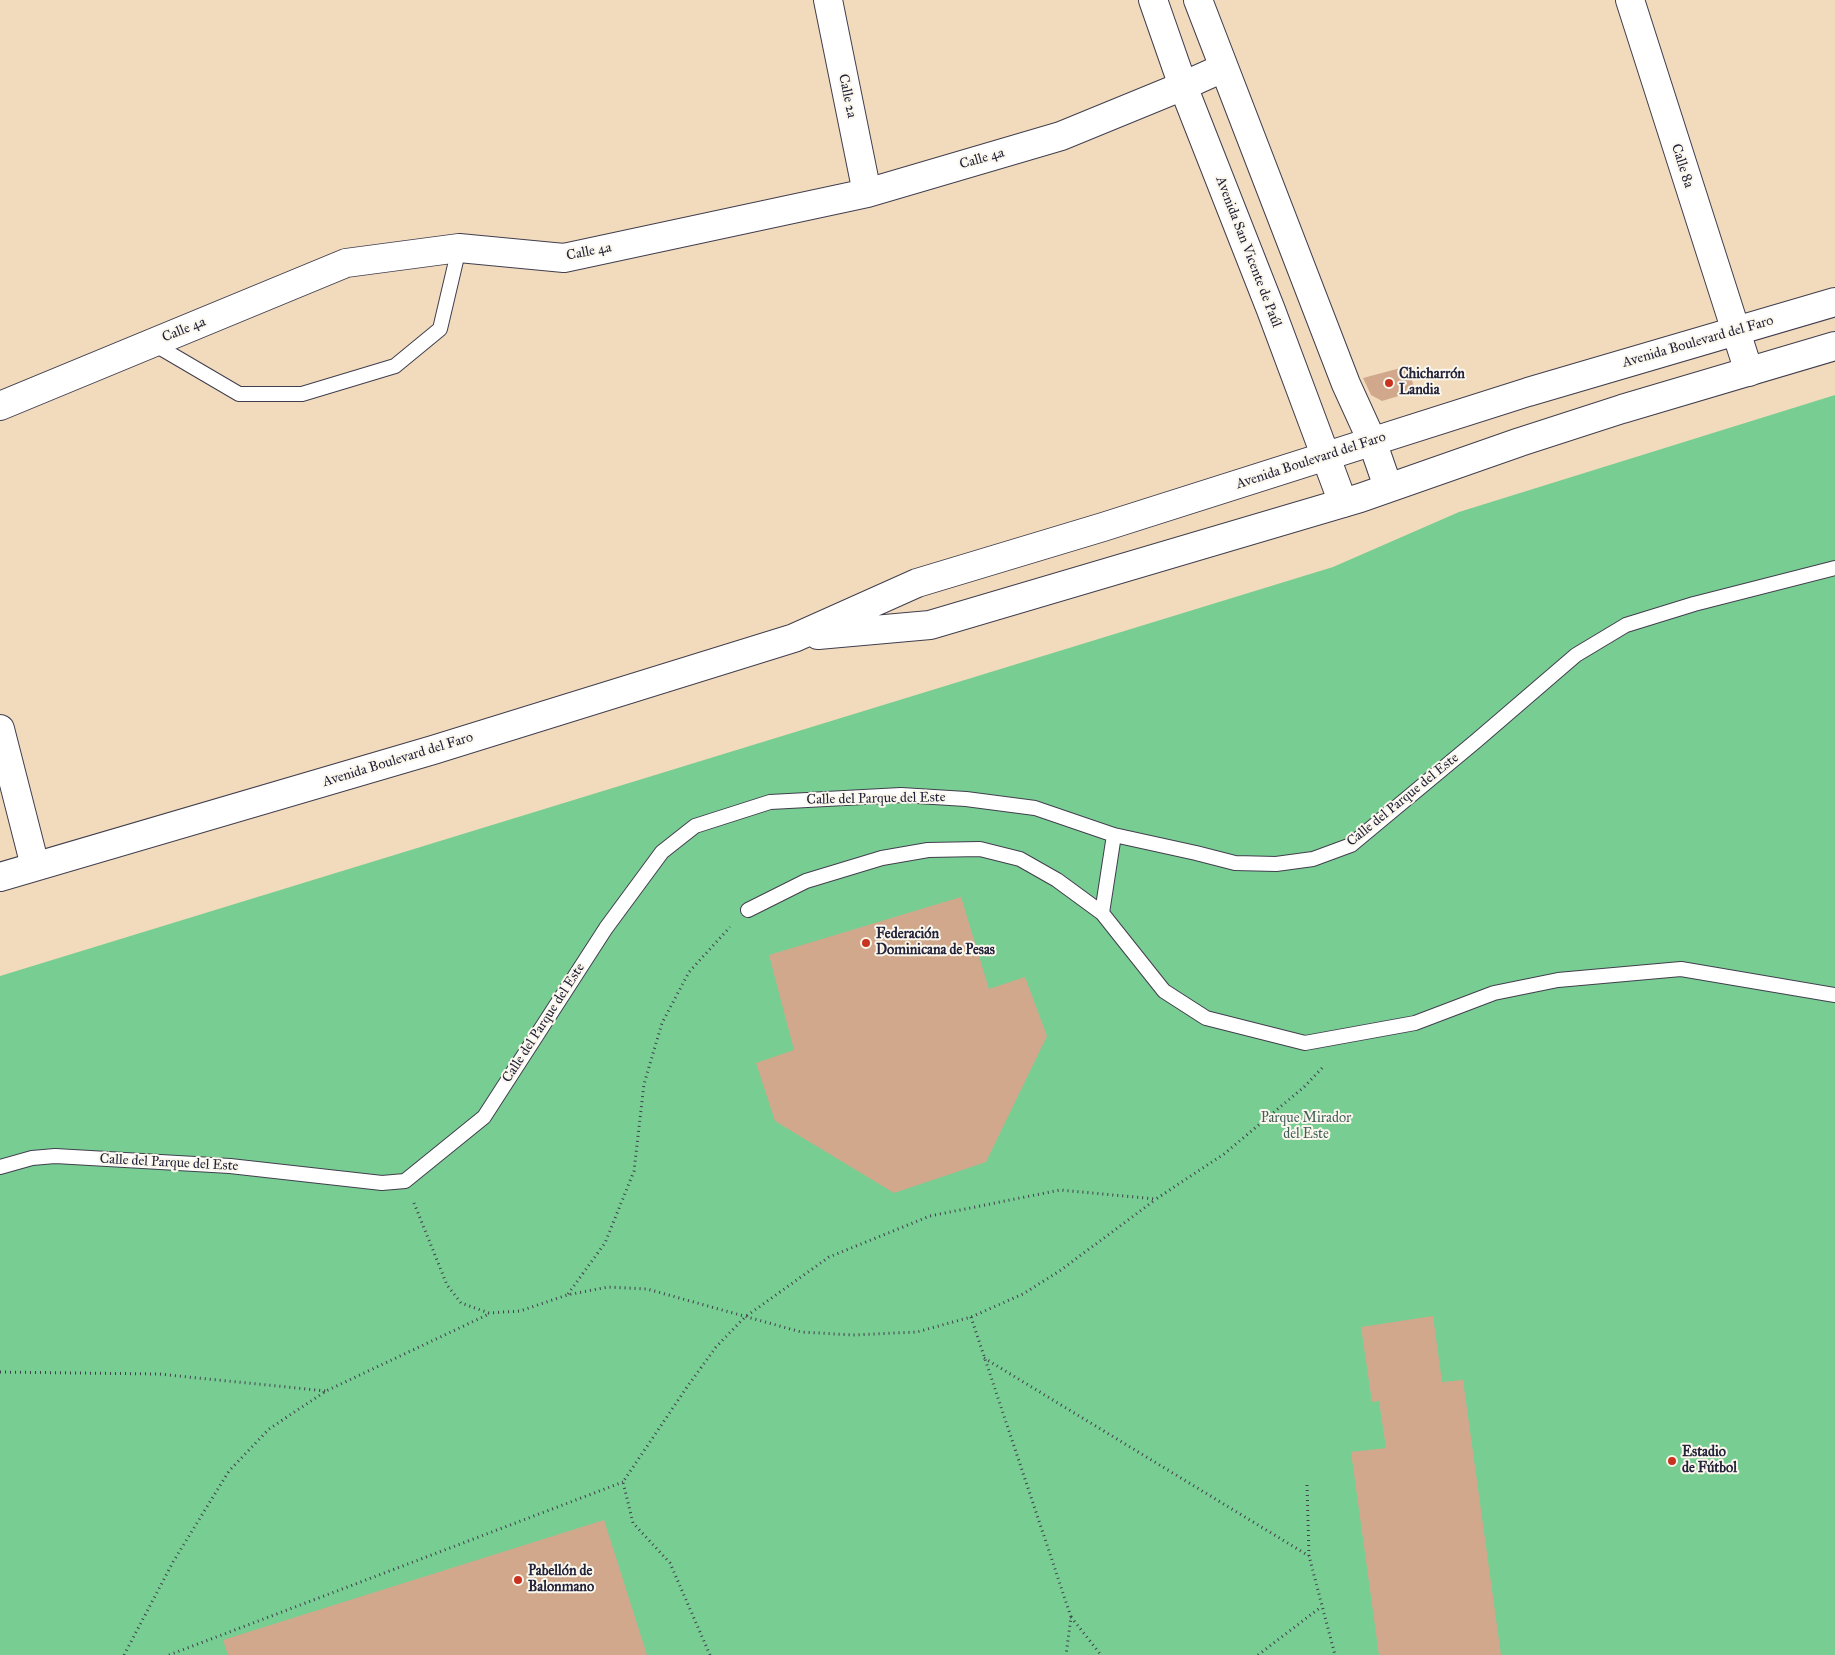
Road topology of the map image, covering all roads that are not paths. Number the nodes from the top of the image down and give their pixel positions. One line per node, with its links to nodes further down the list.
1 (828, 0): 7 (street, Calle 2a)
2 (1153, 0): 6 (street, Avenida San Vicente de Paúl)
3 (1198, 0): 5 (street)
4 (1630, 0): 10 (street, Calle 8a)
5 (1223, 68): 6 (street, Calle 4a); 15 (street)
6 (1183, 86): 7 (street, Calle 4a); 16 (street, Avenida San Vicente de Paúl)
7 (867, 193): 8 (street, Calle 4a)
8 (459, 248): 11 (street, Calle 4a); 11 (lane)
9 (1835, 302): 10 (street, Avenida Boulevard del Faro)
10 (1736, 331): 13 (street, Calle 8a); 15 (street, Avenida Boulevard del Faro)
11 (152, 343): 14 (street, Calle 4a)
12 (1835, 346): 13 (street, Avenida Boulevard del Faro)
13 (1749, 372): 17 (street, Avenida Boulevard del Faro)
14 (0, 406)
15 (1372, 440): 16 (street, Avenida Boulevard del Faro); 17 (street)
16 (1326, 456): 18 (street, Avenida San Vicente de Paúl); 20 (street, Avenida Boulevard del Faro)
17 (1388, 487): 18 (street, Avenida Boulevard del Faro)
18 (1344, 503): 20 (street, Avenida Boulevard del Faro)
19 (1835, 568): 22 (lane, Calle del Parque del Este)
20 (794, 638): 23 (street, Avenida Boulevard del Faro)
21 (0, 729): 23 (street)
22 (1114, 835): 26 (lane); 28 (lane, Calle del Parque del Este)
23 (35, 866): 24 (street, Avenida Boulevard del Faro)
24 (0, 877)
25 (748, 910): 26 (lane)
26 (1102, 913): 27 (lane)
27 (1835, 995)
28 (0, 1167)

